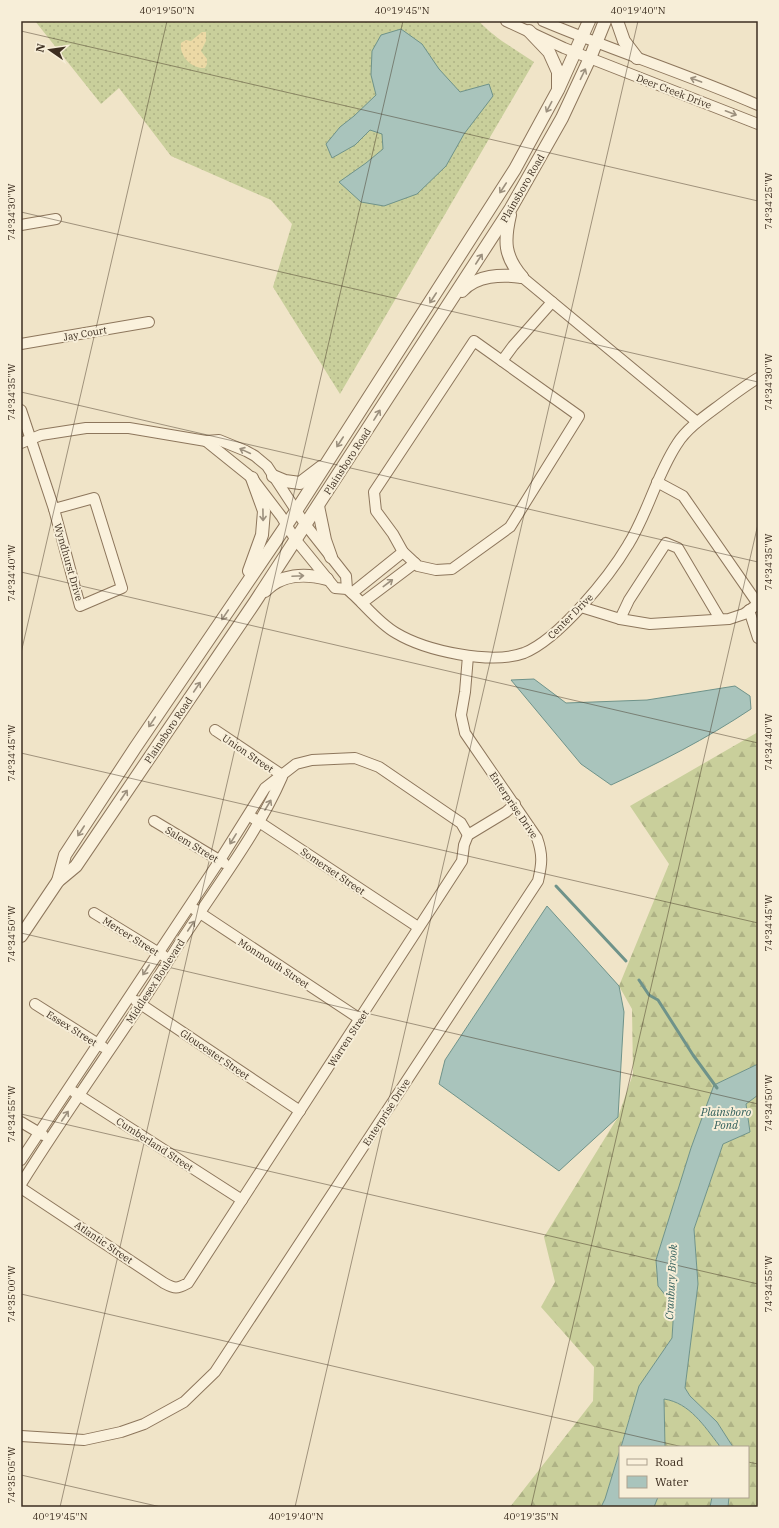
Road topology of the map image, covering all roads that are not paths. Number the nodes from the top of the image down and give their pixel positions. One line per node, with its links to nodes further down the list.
1 (506, 21): 6 (street, Deer Creek Drive)
2 (543, 21): 7 (street, Deer Creek Drive)
3 (589, 21): 7 (street, Plainsboro Road)
4 (605, 21): 8 (street, Plainsboro Road)
5 (617, 21): 11 (street)
6 (529, 31): 9 (street, Deer Creek Drive); 12 (street)
7 (582, 37): 8 (street, Deer Creek Drive); 9 (street, Plainsboro Road)
8 (596, 43): 10 (street, Plainsboro Road); 11 (street, Deer Creek Drive)
9 (576, 52): 10 (street, Deer Creek Drive); 12 (street, Plainsboro Road)
10 (590, 58): 14 (street, Deer Creek Drive, one-way to 14); 15 (street, Plainsboro Road, one-way to 10)
11 (636, 58): 13 (street, Deer Creek Drive, one-way to 11)
12 (558, 90): 29 (street, Plainsboro Road, one-way to 29)
13 (758, 105)
14 (758, 124)
15 (511, 208): 18 (street); 20 (street, Plainsboro Road, one-way to 15)
16 (56, 219): 17 (street)
17 (21, 225)
18 (522, 277): 19 (street); 20 (street)
19 (552, 302): 23 (street); 26 (street)
20 (448, 307): 33 (street, Plainsboro Road, one-way to 20)
21 (149, 322): 22 (street, Jay Court)
22 (21, 344)
23 (502, 361): 39 (street); 41 (street)
24 (758, 378): 26 (street, Center Drive)
25 (21, 410): 27 (street, Wyndhurst Drive)
26 (697, 422): 32 (street, Center Drive)
27 (25, 441): 28 (street); 34 (street, Wyndhurst Drive)
28 (206, 441): 30 (street, one-way to 28); 31 (street)
29 (328, 461): 30 (street); 35 (street, Plainsboro Road)
30 (273, 476): 35 (street)
31 (252, 478): 37 (street); 44 (street, one-way to 44)
32 (657, 482): 47 (street); 48 (street, Center Drive)
33 (318, 506): 36 (street, Plainsboro Road); 40 (street)
34 (54, 509): 34 (street, Wyndhurst Drive)
35 (296, 511): 36 (street); 37 (street, Plainsboro Road)
36 (305, 524): 38 (street, Plainsboro Road); 40 (street, Center Drive)
37 (286, 525): 38 (street); 44 (street, Plainsboro Road)
38 (295, 539): 42 (street, Center Drive); 45 (street, Plainsboro Road)
39 (403, 552): 41 (street); 43 (street)
40 (331, 557): 43 (street, Center Drive)
41 (415, 563): 46 (street, one-way to 41)
42 (327, 578): 43 (street, Center Drive); 45 (street, one-way to 42)
43 (349, 591): 46 (street, Center Drive)
44 (234, 600): 62 (street, Plainsboro Road, one-way to 62)
45 (255, 602): 62 (street, Plainsboro Road, one-way to 45)
46 (362, 603): 52 (street, Center Drive)
47 (755, 606): 50 (street); 51 (street)
48 (581, 607): 49 (street); 52 (street, Center Drive)
49 (620, 619): 50 (street); 50 (street)
50 (720, 619)
51 (758, 638)
52 (468, 656): 55 (street, Enterprise Drive)
53 (215, 730): 54 (street, Union Street)
54 (282, 776): 56 (street, Middlesex Boulevard); 58 (street, Middlesex Boulevard, one-way to 54); 59 (street, Middlesex Boulevard)
55 (515, 804): 59 (street); 87 (street, Enterprise Drive)
56 (248, 815): 58 (street, Somerset Street); 60 (street, Middlesex Boulevard, one-way to 60)
57 (154, 821): 60 (street, Salem Street)
58 (259, 821): 61 (street, Middlesex Boulevard); 66 (street, Somerset Street)
59 (468, 835): 66 (street, Warren Street)
60 (220, 860): 61 (street, Salem Street); 63 (street, Middlesex Boulevard)
61 (230, 867): 65 (street, Middlesex Boulevard)
62 (58, 881): 67 (street, Plainsboro Road)
63 (189, 906): 65 (street, Monmouth Street); 68 (street, Middlesex Boulevard)
64 (94, 912): 68 (street, Mercer Street)
65 (199, 913): 69 (street, Middlesex Boulevard, one-way to 65); 73 (street, Monmouth Street)
66 (418, 927): 73 (street, Warren Street)
67 (21, 936)
68 (158, 952): 69 (street, Mercer Street); 70 (street, Middlesex Boulevard, one-way to 70)
69 (168, 959): 72 (street, Middlesex Boulevard)
70 (129, 997): 72 (street, Gloucester Street); 74 (street, Middlesex Boulevard)
71 (36, 1004): 74 (street, Essex Street)
72 (140, 1004): 75 (street, Middlesex Boulevard); 78 (street, Gloucester Street)
73 (360, 1019): 78 (street, Warren Street)
74 (98, 1044): 75 (street, Essex Street); 76 (street, Middlesex Boulevard)
75 (109, 1051): 77 (street, Middlesex Boulevard)
76 (68, 1089): 77 (street, Cumberland Street); 80 (street, Middlesex Boulevard)
77 (79, 1095): 81 (street, Middlesex Boulevard, one-way to 77); 85 (street, Cumberland Street)
78 (300, 1111): 85 (street, Warren Street)
79 (21, 1122): 80 (street)
80 (39, 1133): 81 (street); 82 (street, Middlesex Boulevard)
81 (49, 1139): 83 (street, Middlesex Boulevard)
82 (21, 1160)
83 (21, 1184)
84 (21, 1188): 86 (street, Atlantic Street)
85 (242, 1200): 86 (street, Warren Street)
86 (188, 1283)
87 (21, 1436)

